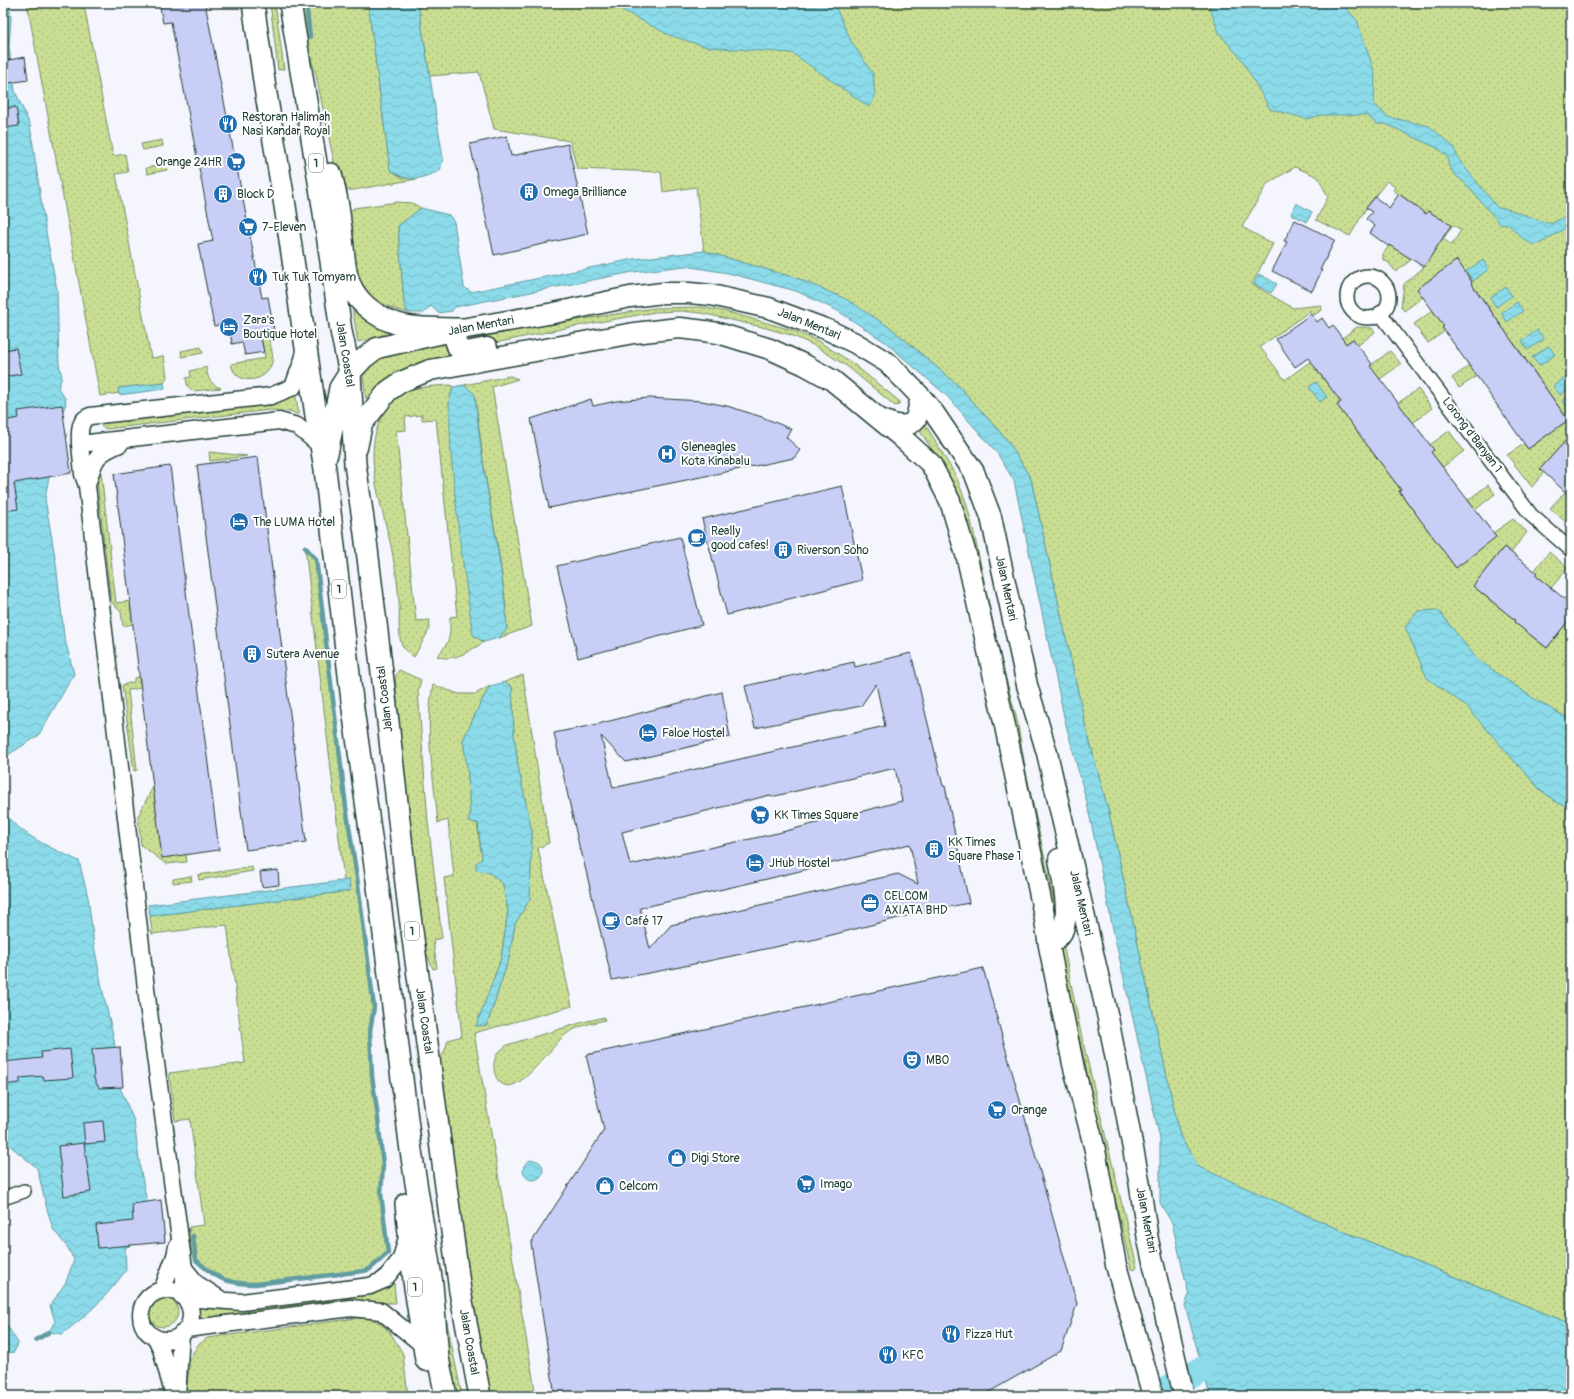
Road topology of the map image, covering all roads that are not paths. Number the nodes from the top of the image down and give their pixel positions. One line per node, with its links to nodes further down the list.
1 (253, 3): 7 (highway, 1)
2 (290, 3): 3 (highway, Jalan Coastal / 1)
3 (302, 74): 5 (highway); 8 (highway, Jalan Coastal / 1)
4 (1380, 313): 17 (street, Lorong d'Banyan 1)
5 (461, 329): 6 (main road); 8 (main road, Jalan Mentari); 9 (main road, Jalan Mentari)
6 (588, 342): 10 (main road); 14 (main road)
7 (306, 351): 12 (street); 13 (highway, 1)
8 (350, 373): 14 (highway, Jalan Coastal / 1); 15 (highway)
9 (921, 397): 10 (main road); 18 (main road, Jalan Mentari)
10 (883, 420): 19 (main road)
11 (130, 439): 12 (street); 13 (street); 16 (street)
12 (80, 444): 16 (street)
13 (321, 446): 15 (highway, 1)
14 (355, 464): 37 (highway, Jalan Coastal / 1)
15 (325, 469): 20 (highway, 1)
16 (87, 486): 24 (street)
17 (1571, 550)
18 (1047, 753): 19 (main road); 39 (main road, Jalan Mentari)
19 (1049, 946): 38 (main road)
20 (411, 1152): 23 (highway, 1); 36 (highway, 1)
21 (24, 1191): 22 (street)
22 (3, 1198)
23 (409, 1228): 28 (street); 32 (highway, 1)
24 (178, 1234): 25 (street); 26 (street)
25 (184, 1268): 27 (street); 28 (street)
26 (162, 1290): 27 (street); 31 (street)
27 (184, 1298): 28 (street); 30 (street)
28 (221, 1300)
29 (222, 1325): 30 (street); 32 (street); 33 (street)
30 (184, 1332): 31 (street); 33 (street)
31 (156, 1338): 34 (street)
32 (423, 1345): 35 (highway, 1)
33 (179, 1362): 34 (street)
34 (176, 1396)
35 (432, 1396)
36 (446, 1396)
37 (480, 1396)
38 (1153, 1396)
39 (1184, 1396)

